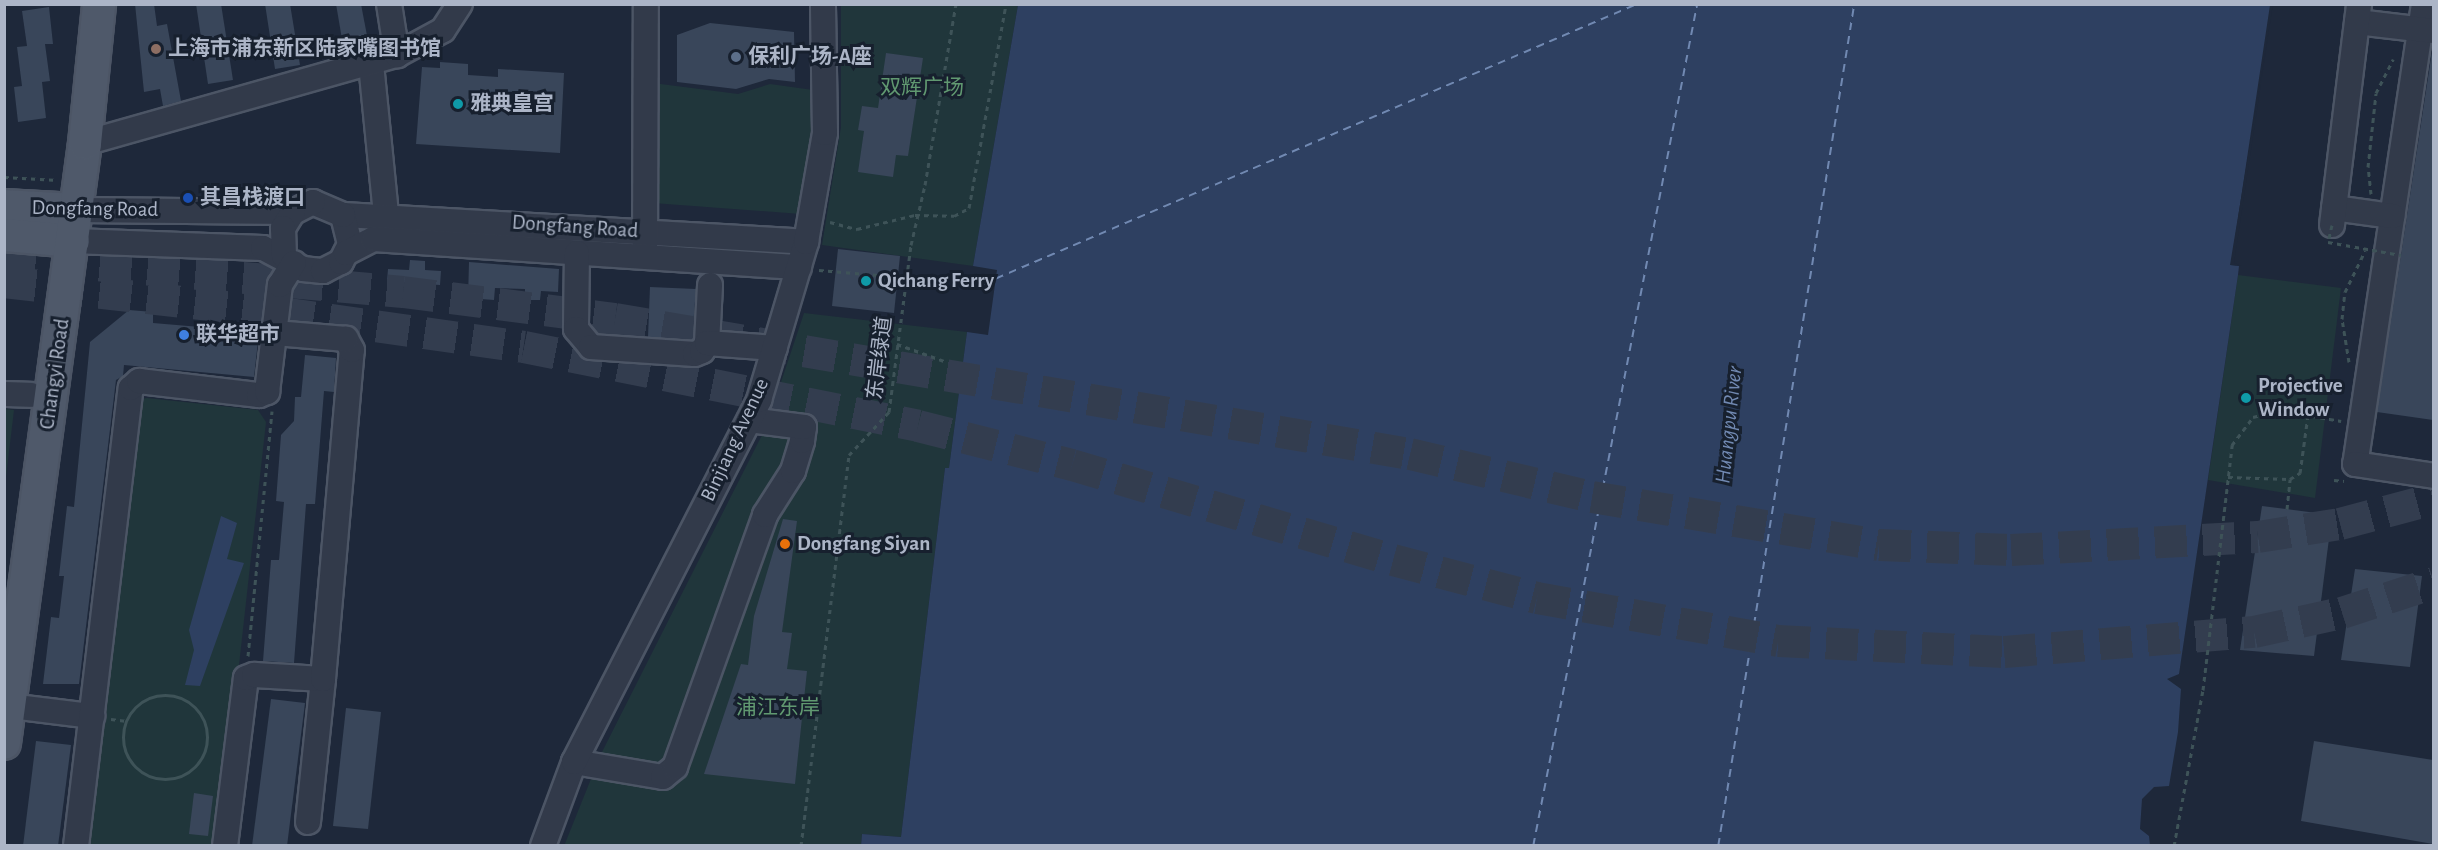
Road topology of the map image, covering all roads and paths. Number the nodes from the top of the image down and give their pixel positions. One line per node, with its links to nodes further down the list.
1 (81, 4): 20 (main road, Changyi Road)
2 (99, 4): 14 (main road, Changyi Road)
3 (389, 4): 12 (street)
4 (460, 4): 12 (street)
5 (646, 4): 24 (street)
6 (823, 4): 23 (street, Binjiang Avenue)
7 (956, 4): 33 (path, 东岸绿道, bridge)
8 (1006, 4): 23 (path)
9 (2424, 4): 11 (street)
10 (2358, 13): 11 (street); 21 (street)
11 (2427, 30): 22 (street)
12 (397, 55): 13 (street)
13 (371, 64): 14 (street); 18 (street)
14 (86, 143): 20 (main road, Changyi Road)
15 (4, 177): 20 (path, Dongfang Road)
16 (4, 206): 20 (main road, Dongfang Road)
17 (293, 212): 19 (street, Dongfang Road); 20 (street, Dongfang Road); 31 (street)
18 (386, 214): 19 (street, Dongfang Road); 24 (street, Dongfang Road)
19 (343, 215): 27 (street)
20 (63, 216): 25 (main road, Dongfang Road); 31 (street, Dongfang Road); 42 (main road, Changyi Road); 53 (main road, Changyi Road)
21 (2333, 216): 22 (street); 29 (path, bridge)
22 (2392, 216): 45 (street)
23 (810, 218): 26 (street, Binjiang Avenue)
24 (645, 232): 26 (street, Dongfang Road); 30 (street)
25 (4, 235)
26 (806, 242): 32 (street, Binjiang Avenue)
27 (346, 253): 28 (street, Dongfang Road); 31 (street, Dongfang Road)
28 (577, 253): 30 (street, Dongfang Road); 37 (street)
29 (2401, 255)
30 (646, 258): 32 (street, Dongfang Road)
31 (289, 260): 36 (street)
32 (799, 267): 33 (path); 39 (street, Binjiang Avenue)
33 (905, 277): 34 (path); 38 (path, 东岸绿道)
34 (983, 284)
35 (710, 285): 37 (street)
36 (275, 333): 41 (street); 52 (street)
37 (707, 343): 39 (street)
38 (897, 344): 40 (path); 62 (path, 东岸绿道)
39 (774, 348): 44 (street, Binjiang Avenue)
40 (944, 361)
41 (271, 384): 51 (path); 54 (street)
42 (18, 394): 50 (main road, Changyi Road)
43 (2308, 415): 45 (path); 47 (path); 48 (path)
44 (749, 420): 57 (street, Binjiang Avenue); 57 (street)
45 (2360, 424): 46 (street)
46 (2433, 476)
47 (2228, 477): 48 (path); 63 (path)
48 (2290, 479): 49 (path)
49 (2287, 509)
50 (4, 590)
51 (246, 678): 52 (street); 60 (street)
52 (323, 679): 58 (street)
53 (10, 706): 54 (street); 55 (main road, Changyi Road)
54 (92, 716): 59 (street)
55 (4, 743)
56 (130, 758): 56 (path)
57 (574, 762): 61 (street, Binjiang Avenue)
58 (308, 822)
59 (76, 846)
60 (225, 846)
61 (543, 846)
62 (801, 846)
63 (2174, 846)

